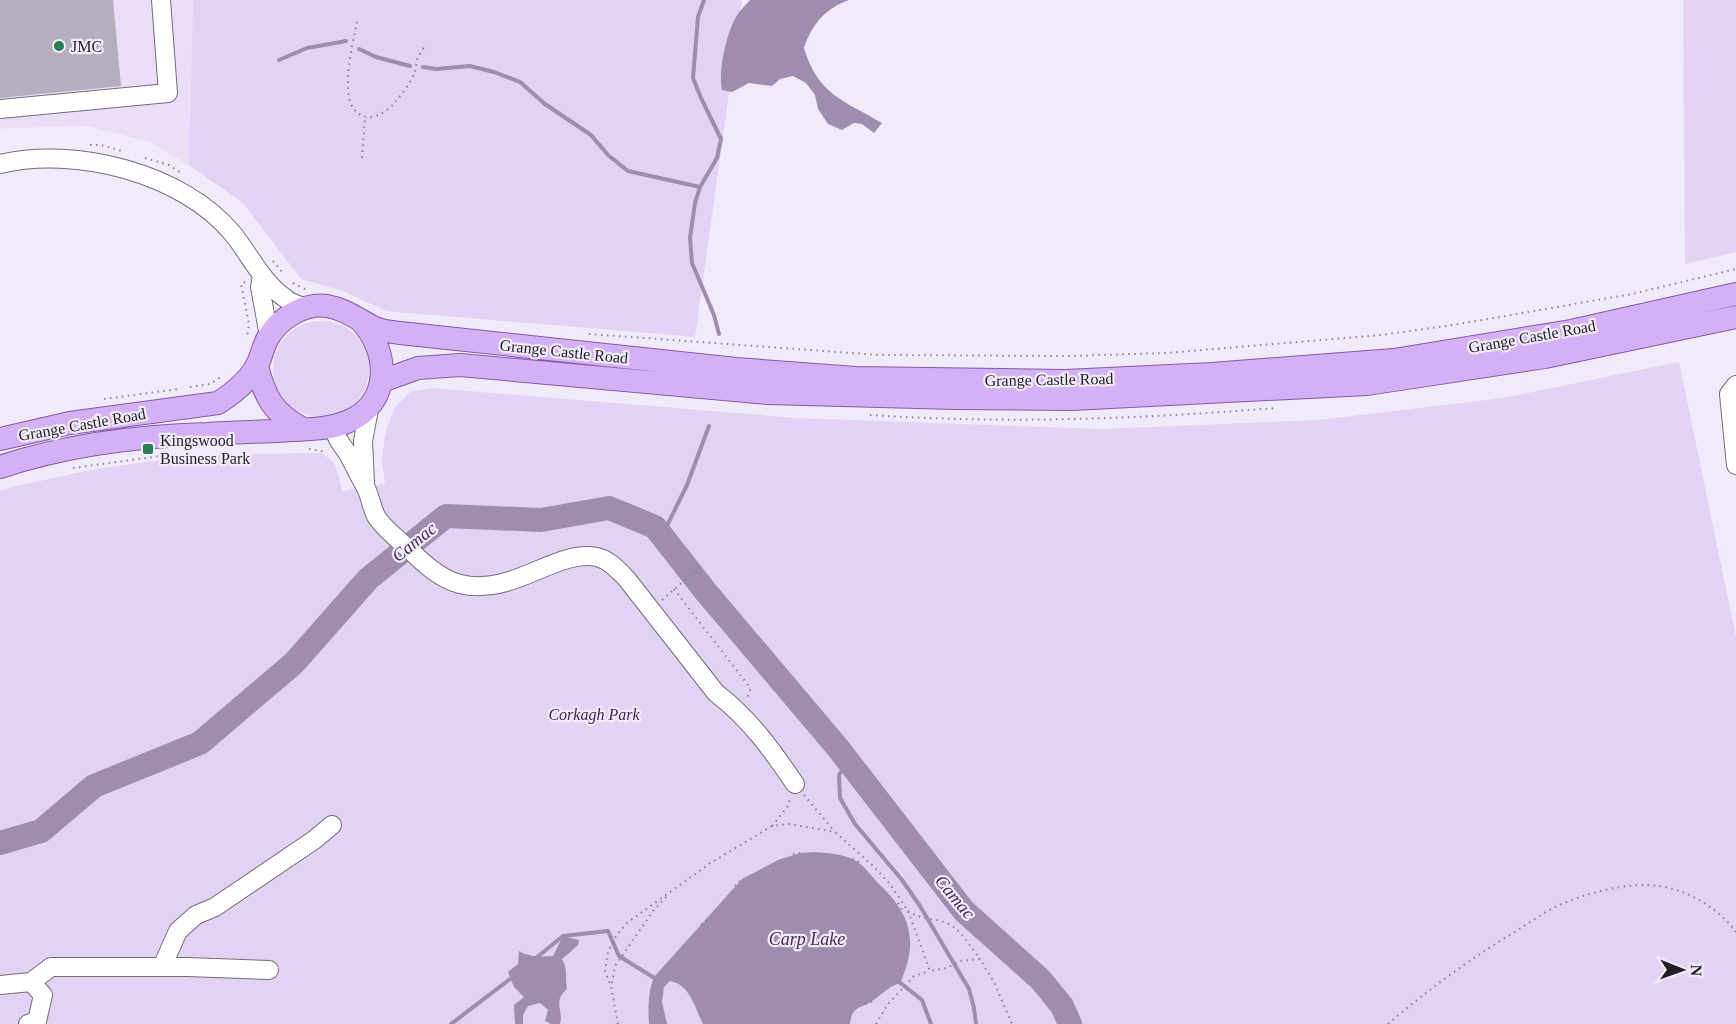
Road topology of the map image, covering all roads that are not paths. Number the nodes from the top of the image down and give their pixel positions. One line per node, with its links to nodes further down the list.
1 (161, 0): 2 (street)
2 (0, 109)
3 (0, 164): 4 (street)
4 (269, 270): 6 (street); 9 (street)
5 (1736, 294): 8 (main road, Grange Castle Road)
6 (311, 300): 8 (main road, Grange Castle Road); 9 (main road, Grange Castle Road)
7 (1736, 317): 11 (main road, Grange Castle Road)
8 (359, 319): 11 (main road)
9 (269, 336): 10 (main road, Grange Castle Road)
10 (257, 366): 15 (main road, Grange Castle Road); 16 (main road)
11 (382, 381): 13 (main road, Grange Castle Road)
12 (1736, 385): 17 (street)
13 (370, 405): 14 (main road, Grange Castle Road); 19 (street)
14 (333, 426): 16 (main road, Grange Castle Road); 19 (street)
15 (0, 439)
16 (304, 439): 18 (main road, Grange Castle Road)
17 (1736, 465)
18 (0, 467)
19 (365, 486): 20 (street)
20 (795, 784)
21 (332, 825): 22 (street)
22 (162, 967): 23 (street); 24 (street)
23 (269, 970)
24 (31, 982): 25 (street); 26 (street)
25 (0, 985)
26 (28, 1024)

